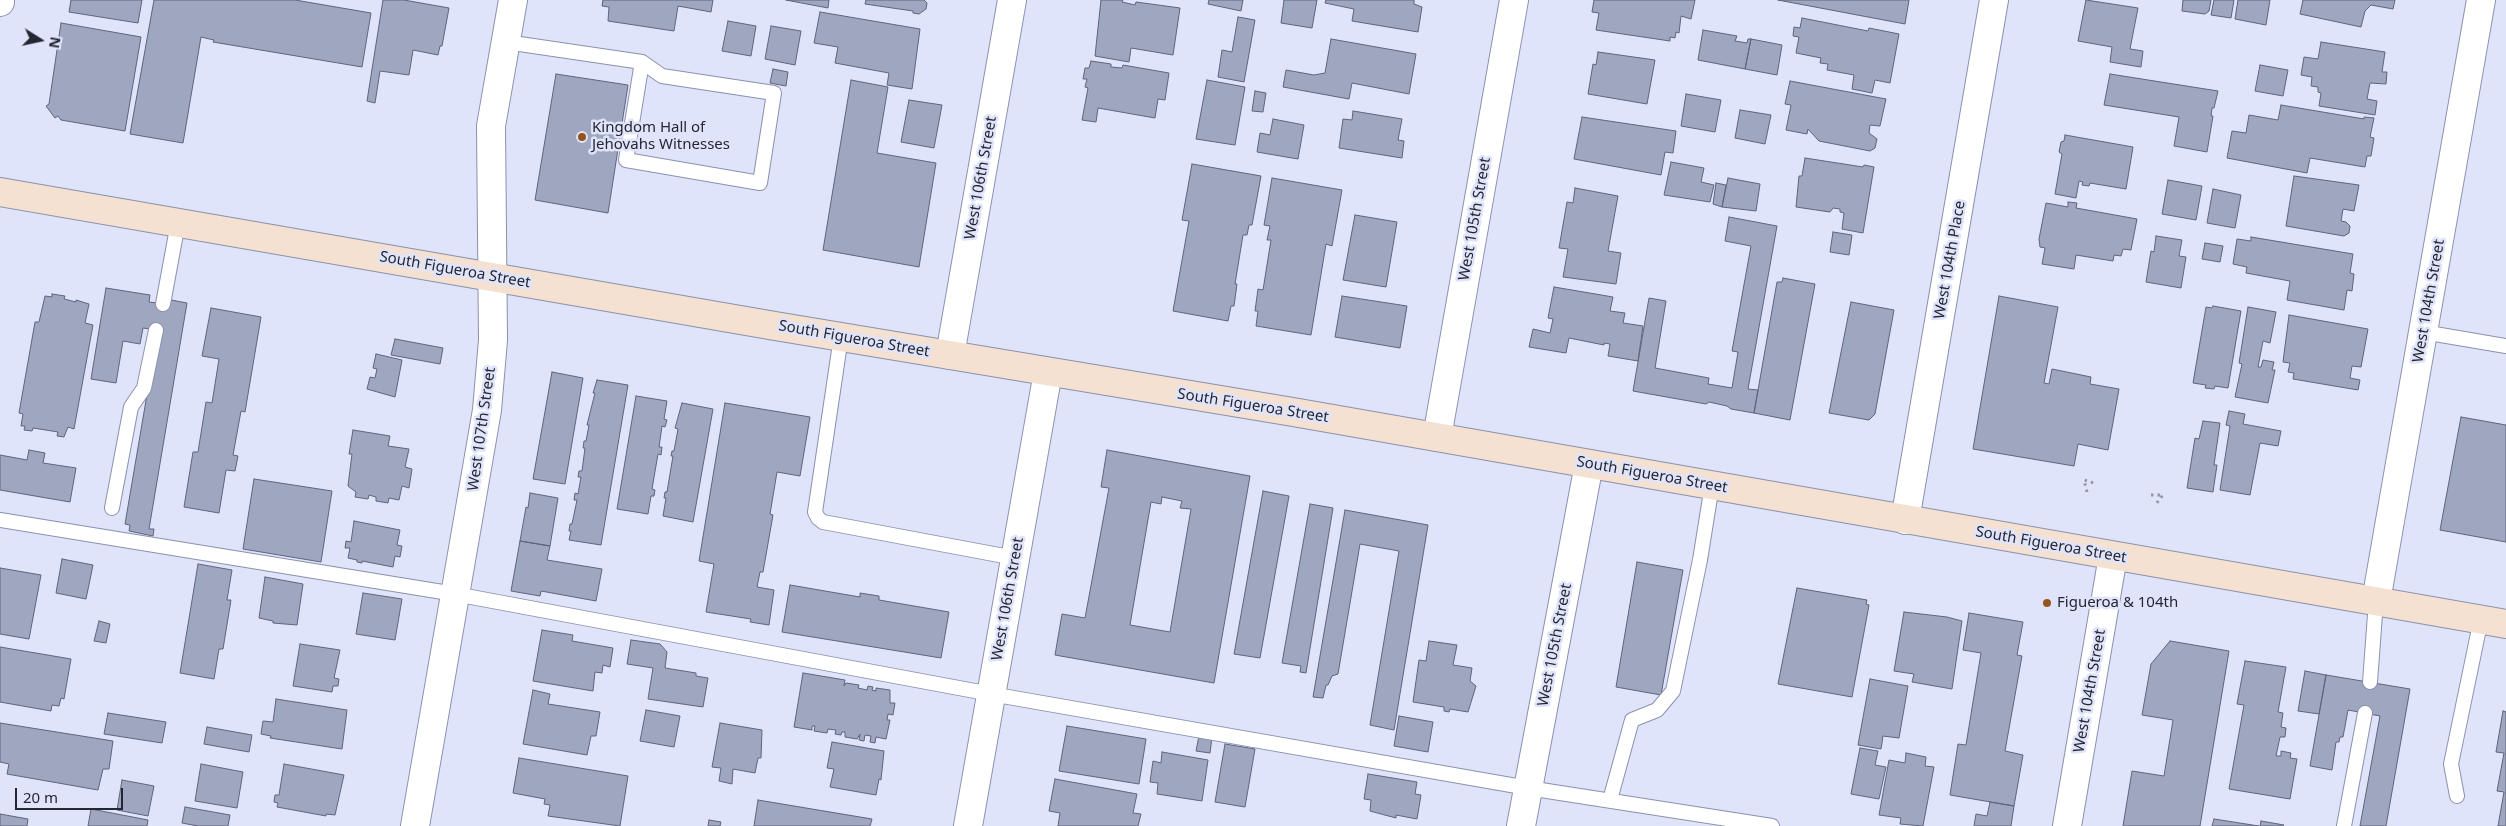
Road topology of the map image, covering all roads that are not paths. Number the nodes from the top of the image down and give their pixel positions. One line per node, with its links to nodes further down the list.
1 (513, 0): 6 (street, West 107th Street)
2 (1012, 0): 16 (street, West 106th Street)
3 (1514, 0): 18 (street, West 105th Street)
4 (1994, 0): 23 (street, West 104th Place)
5 (2481, 0): 13 (street, West 104th Street)
6 (506, 42): 7 (lane); 10 (street, West 107th Street)
7 (642, 62): 7 (lane)
8 (0, 192): 9 (main road, South Figueroa Street)
9 (178, 223): 10 (main road, South Figueroa Street); 11 (lane)
10 (492, 276): 14 (main road, South Figueroa Street); 26 (street, West 107th Street)
11 (163, 304)
12 (156, 330): 21 (lane)
13 (2423, 332): 15 (lane); 27 (street, West 104th Street)
14 (841, 337): 16 (main road, South Figueroa Street); 25 (lane)
15 (2506, 346)
16 (950, 356): 17 (main road, South Figueroa Street)
17 (1048, 372): 18 (main road, South Figueroa Street); 25 (street, West 106th Street)
18 (1437, 437): 19 (main road, South Figueroa Street)
19 (1589, 464): 20 (main road, South Figueroa Street); 32 (street, West 105th Street)
20 (1712, 485): 23 (main road, South Figueroa Street); 34 (lane)
21 (112, 508)
22 (0, 520): 26 (lane)
23 (1905, 520): 24 (main road, South Figueroa Street)
24 (2113, 556): 27 (main road, South Figueroa Street); 39 (street, West 104th Street)
25 (1015, 558): 30 (street, West 106th Street)
26 (455, 594): 30 (lane); 35 (street, West 107th Street)
27 (2376, 601): 28 (main road, South Figueroa Street); 29 (lane)
28 (2493, 622): 33 (lane)
29 (2370, 682)
30 (991, 694): 32 (lane); 36 (street, West 106th Street)
31 (2365, 713): 40 (lane)
32 (1528, 788): 34 (lane); 37 (street, West 105th Street)
33 (2457, 796)
34 (1610, 800): 38 (lane)
35 (415, 826)
36 (968, 826)
37 (1521, 826)
38 (1772, 826)
39 (2067, 826)
40 (2344, 826)

